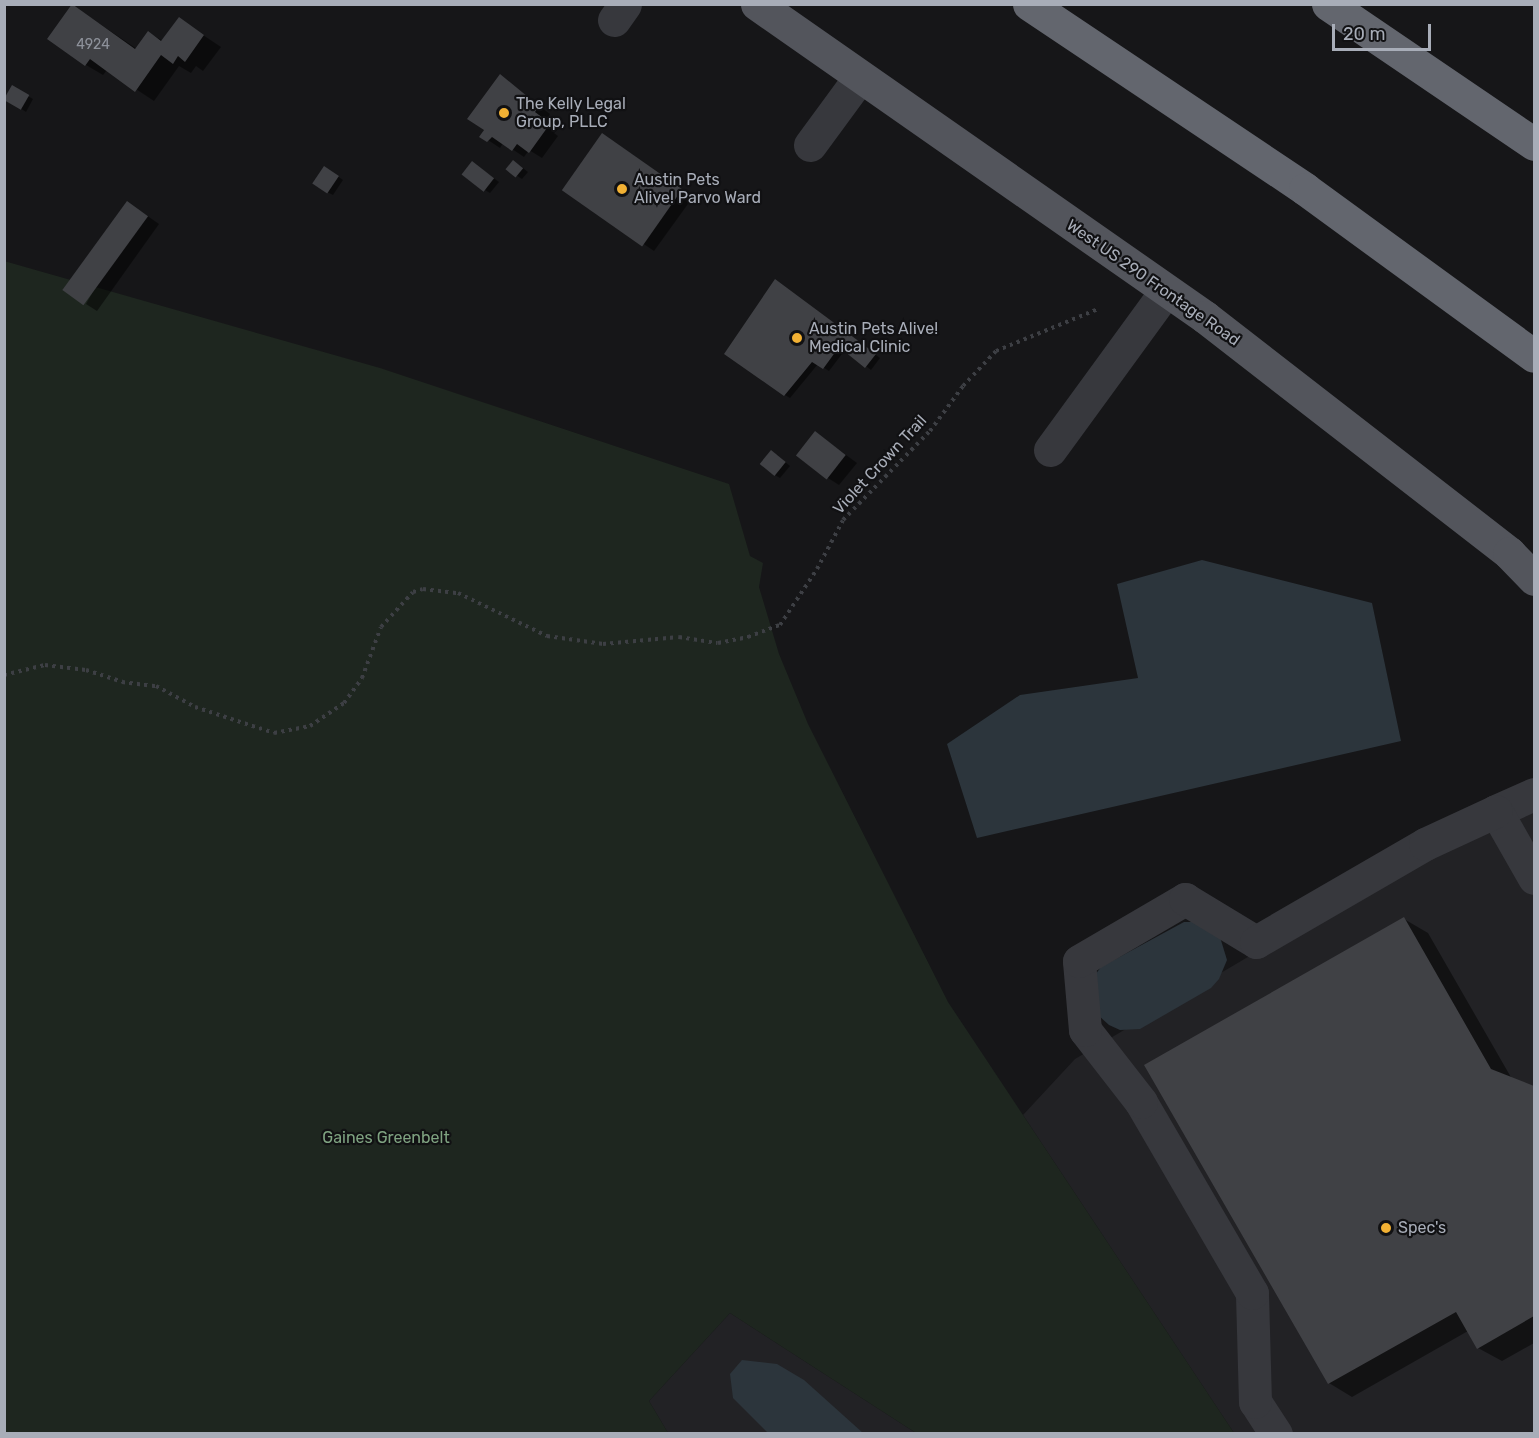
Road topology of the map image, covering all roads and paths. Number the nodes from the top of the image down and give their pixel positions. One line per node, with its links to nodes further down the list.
1 (757, 4): 4 (main road, West US 290 Frontage Road)
2 (1029, 4): 9 (highway)
3 (1328, 4): 5 (highway)
4 (860, 77): 6 (lane); 7 (main road, West US 290 Frontage Road)
5 (1534, 144)
6 (810, 145)
7 (1166, 291): 10 (lane); 11 (main road, West US 290 Frontage Road)
8 (1098, 309): 13 (path, Violet Crown Trail)
9 (1534, 356)
10 (1050, 450)
11 (1522, 554): 12 (main road, West US 290 Frontage Road)
12 (1534, 579)
13 (4, 675)
14 (1534, 794): 15 (lane)
15 (1496, 811): 16 (lane); 17 (lane)
16 (1534, 878)
17 (1276, 1434)

